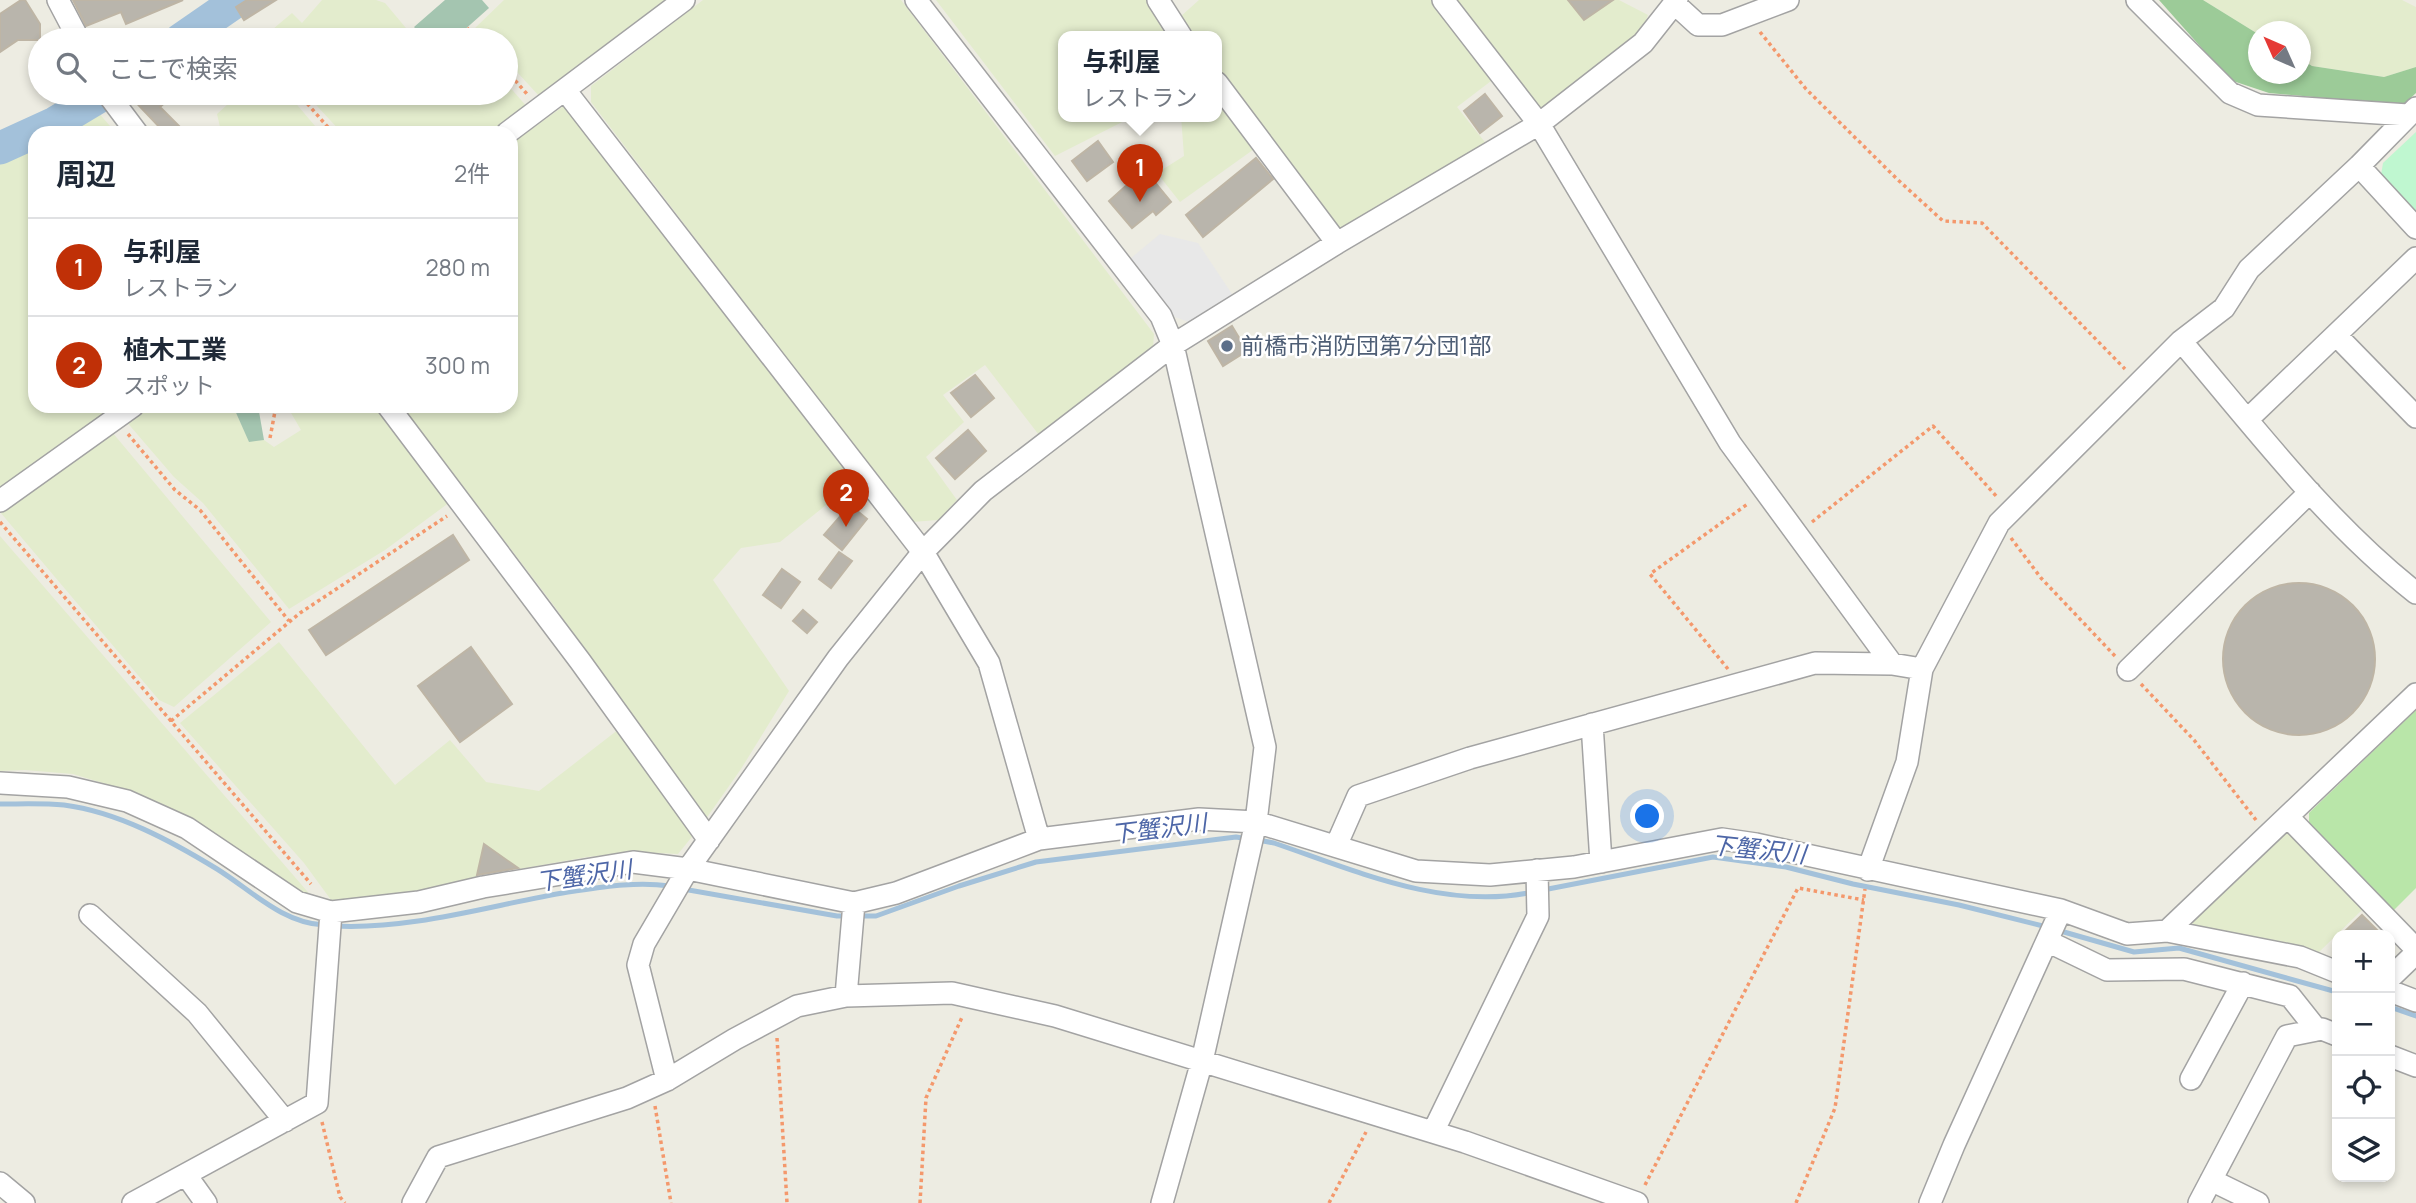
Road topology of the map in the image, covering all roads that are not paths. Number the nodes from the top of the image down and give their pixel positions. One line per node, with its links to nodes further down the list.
1 (58, 0): 9 (street)
2 (684, 0): 11 (street)
3 (916, 0): 24 (street)
4 (1158, 0): 10 (street)
5 (1443, 0): 15 (street)
6 (1788, 0): 8 (street)
7 (2137, 0): 14 (street)
8 (1676, 2): 15 (street)
9 (73, 28)
10 (1177, 31)
11 (565, 90): 17 (street); 31 (street)
12 (1222, 90): 20 (street)
13 (115, 105): 16 (street)
14 (2412, 112): 18 (street)
15 (1539, 124): 20 (street); 33 (street)
16 (132, 126)
17 (517, 126)
18 (2359, 166): 19 (street); 23 (street)
19 (2416, 228)
20 (1337, 243): 24 (street)
21 (2416, 258): 22 (street)
22 (2336, 335): 27 (street); 28 (street)
23 (2181, 341): 28 (street); 34 (street)
24 (1174, 345): 31 (street); 40 (street)
25 (123, 413): 30 (street)
26 (393, 413): 42 (street)
27 (2416, 416)
28 (2248, 419): 29 (street)
29 (2310, 492): 32 (street); 35 (street)
30 (0, 501)
31 (923, 552): 41 (street); 42 (street)
32 (2416, 593)
33 (1892, 664): 34 (street); 37 (street)
34 (1922, 669): 47 (street)
35 (2129, 670)
36 (2416, 694): 39 (street)
37 (1592, 724): 43 (street); 44 (street)
38 (0, 783): 50 (street)
39 (2288, 817): 52 (street); 54 (street)
40 (1256, 822): 41 (street); 43 (street); 63 (street)
41 (1039, 839): 48 (street)
42 (709, 840): 45 (street)
43 (1336, 846): 46 (street)
44 (1601, 862): 46 (street); 47 (street)
45 (688, 869): 48 (street); 50 (street); 66 (street)
46 (1537, 870): 68 (street)
47 (1868, 870): 49 (street)
48 (854, 902): 59 (street)
49 (2061, 910): 52 (street); 53 (street)
50 (331, 912): 67 (street)
51 (90, 915): 67 (street)
52 (2167, 931): 55 (street)
53 (2047, 942): 57 (street); 78 (street)
54 (2416, 951): 56 (street)
55 (2332, 969)
56 (2395, 973)
57 (2243, 983): 61 (street); 65 (street)
58 (2395, 993): 60 (street)
59 (846, 996): 63 (street); 66 (street)
60 (2416, 1001)
61 (2327, 1033): 70 (street)
62 (2395, 1058): 64 (street)
63 (1202, 1061): 68 (street); 76 (street)
64 (2416, 1066)
65 (2191, 1079)
66 (660, 1084): 75 (street)
67 (285, 1121): 69 (street)
68 (1433, 1132): 77 (street)
69 (186, 1175): 73 (street); 74 (street)
70 (2211, 1180): 79 (street); 80 (street)
71 (0, 1183): 72 (street)
72 (24, 1203)
73 (133, 1203)
74 (205, 1203)
75 (413, 1203)
76 (1162, 1203)
77 (1636, 1203)
78 (1930, 1203)
79 (2199, 1203)
80 (2258, 1203)

